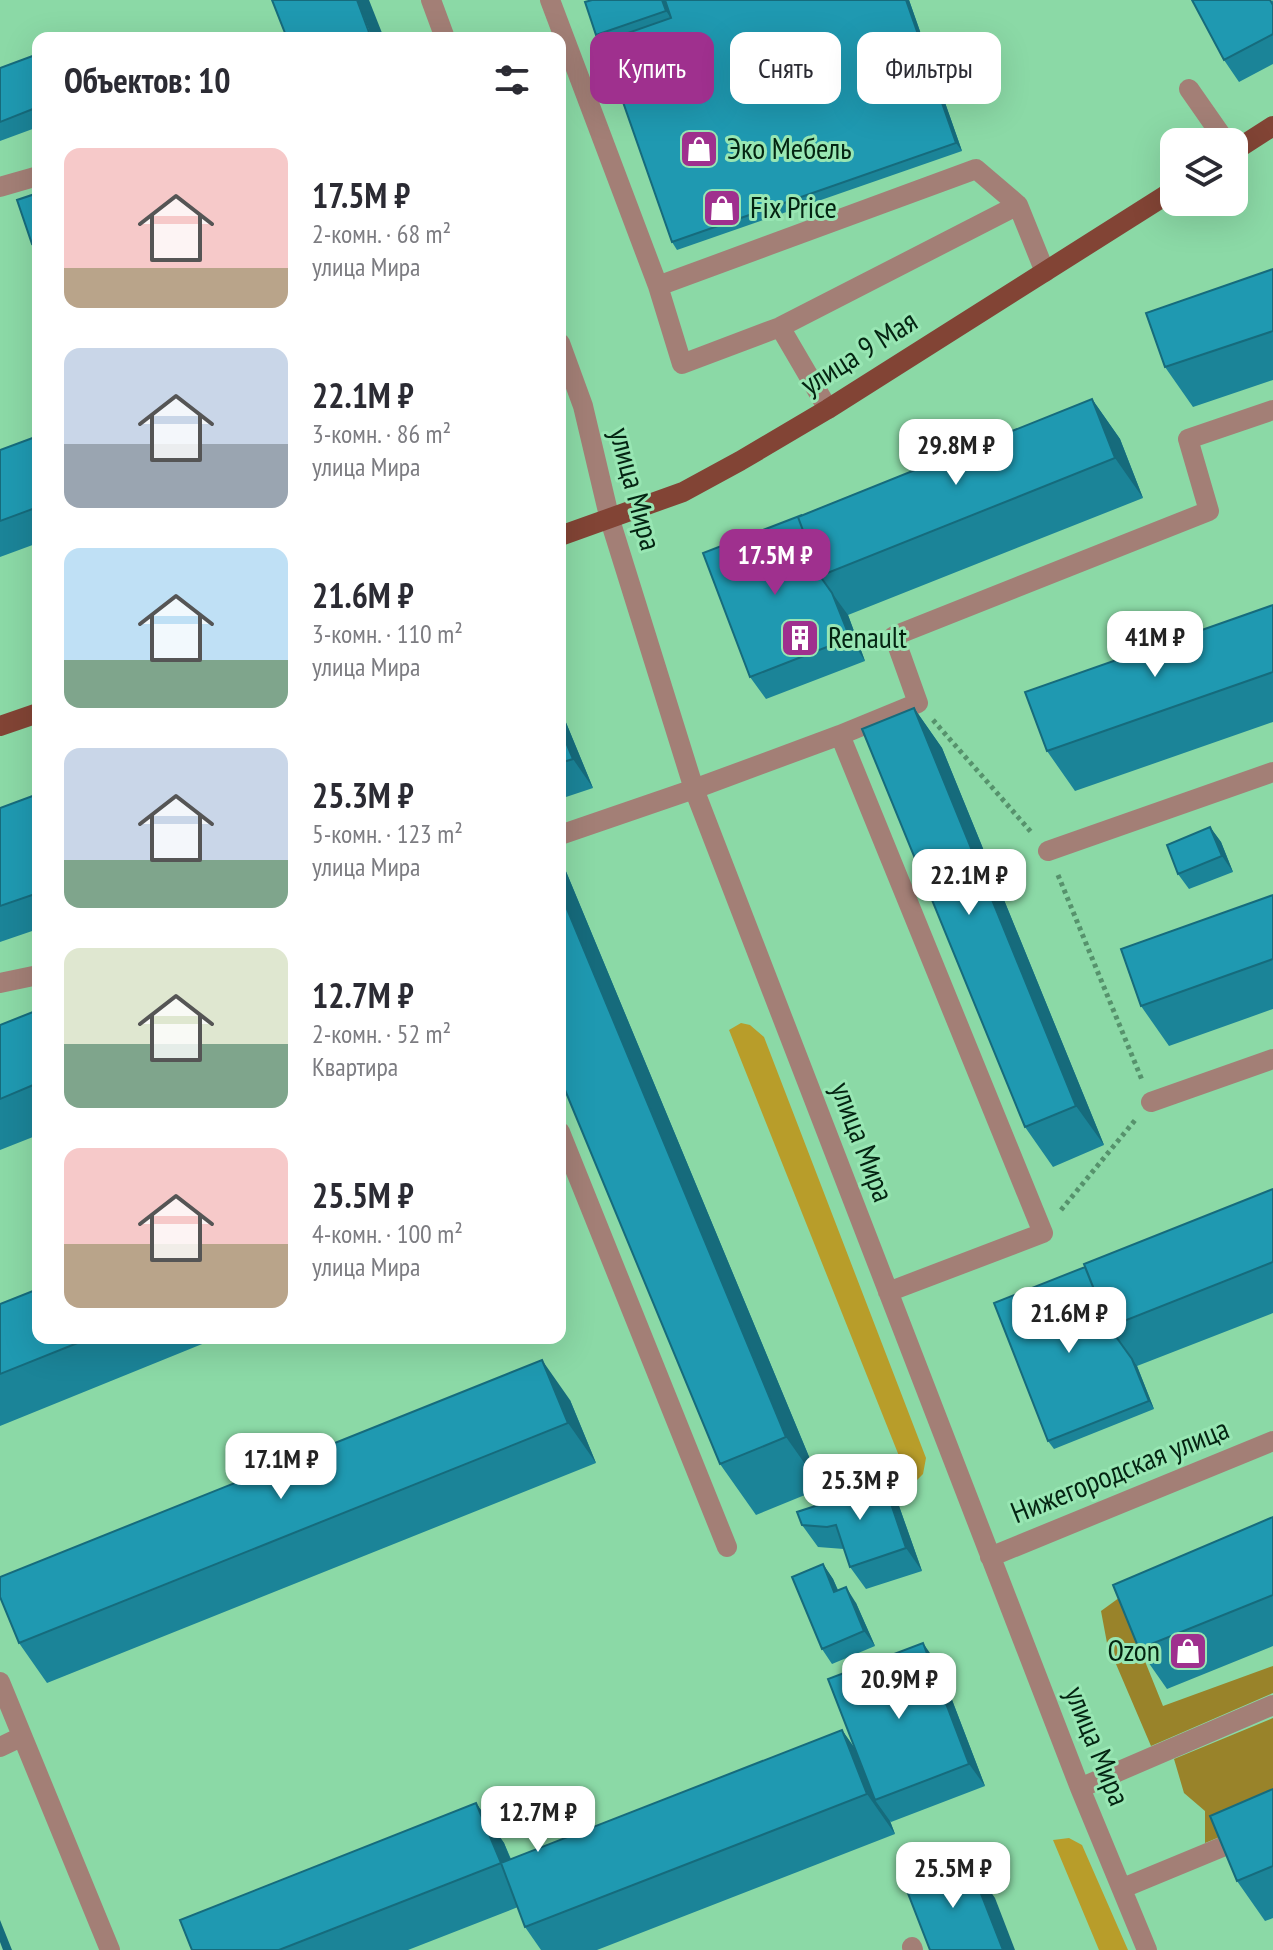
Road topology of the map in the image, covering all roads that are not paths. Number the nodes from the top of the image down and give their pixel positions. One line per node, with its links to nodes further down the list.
1 (431, 0): 3 (street)
2 (550, 0): 4 (street)
3 (443, 32)
4 (562, 32)
5 (566, 42): 15 (street)
6 (1189, 89): 8 (street)
7 (1273, 126): 9 (main road)
8 (1216, 128)
9 (1248, 142)
10 (32, 178): 11 (street)
11 (0, 187)
12 (1160, 199): 14 (main road, улица 9 Мая)
13 (1018, 205): 14 (street); 15 (street); 16 (street)
14 (1045, 272): 18 (main road, улица 9 Мая)
15 (658, 286): 16 (street)
16 (780, 327): 18 (street)
17 (566, 359): 20 (street, улица Мира)
18 (828, 409): 20 (main road, улица 9 Мая)
19 (1273, 410): 24 (street)
20 (610, 520): 21 (main road, улица 9 Мая); 26 (street, улица Мира)
21 (566, 534)
22 (32, 715): 23 (main road)
23 (0, 726)
24 (840, 735): 26 (street); 34 (street)
25 (1273, 772): 28 (street)
26 (694, 789): 27 (street); 34 (street, улица Мира)
27 (566, 833)
28 (1048, 851)
29 (32, 976): 30 (street)
30 (0, 983)
31 (1273, 1059): 32 (street)
32 (1151, 1102)
33 (566, 1147): 36 (street)
34 (888, 1292): 37 (street, улица Мира)
35 (1273, 1441): 37 (street, Нижегородская улица)
36 (727, 1547)
37 (990, 1557): 42 (street, улица Мира)
38 (0, 1682): 40 (street)
39 (1273, 1705): 42 (street)
40 (21, 1737): 41 (street); 45 (street)
41 (0, 1747)
42 (1080, 1788): 44 (street, улица Мира)
43 (1273, 1826): 44 (street)
44 (1123, 1888): 46 (street, улица Мира)
45 (110, 1950)
46 (1147, 1950)

